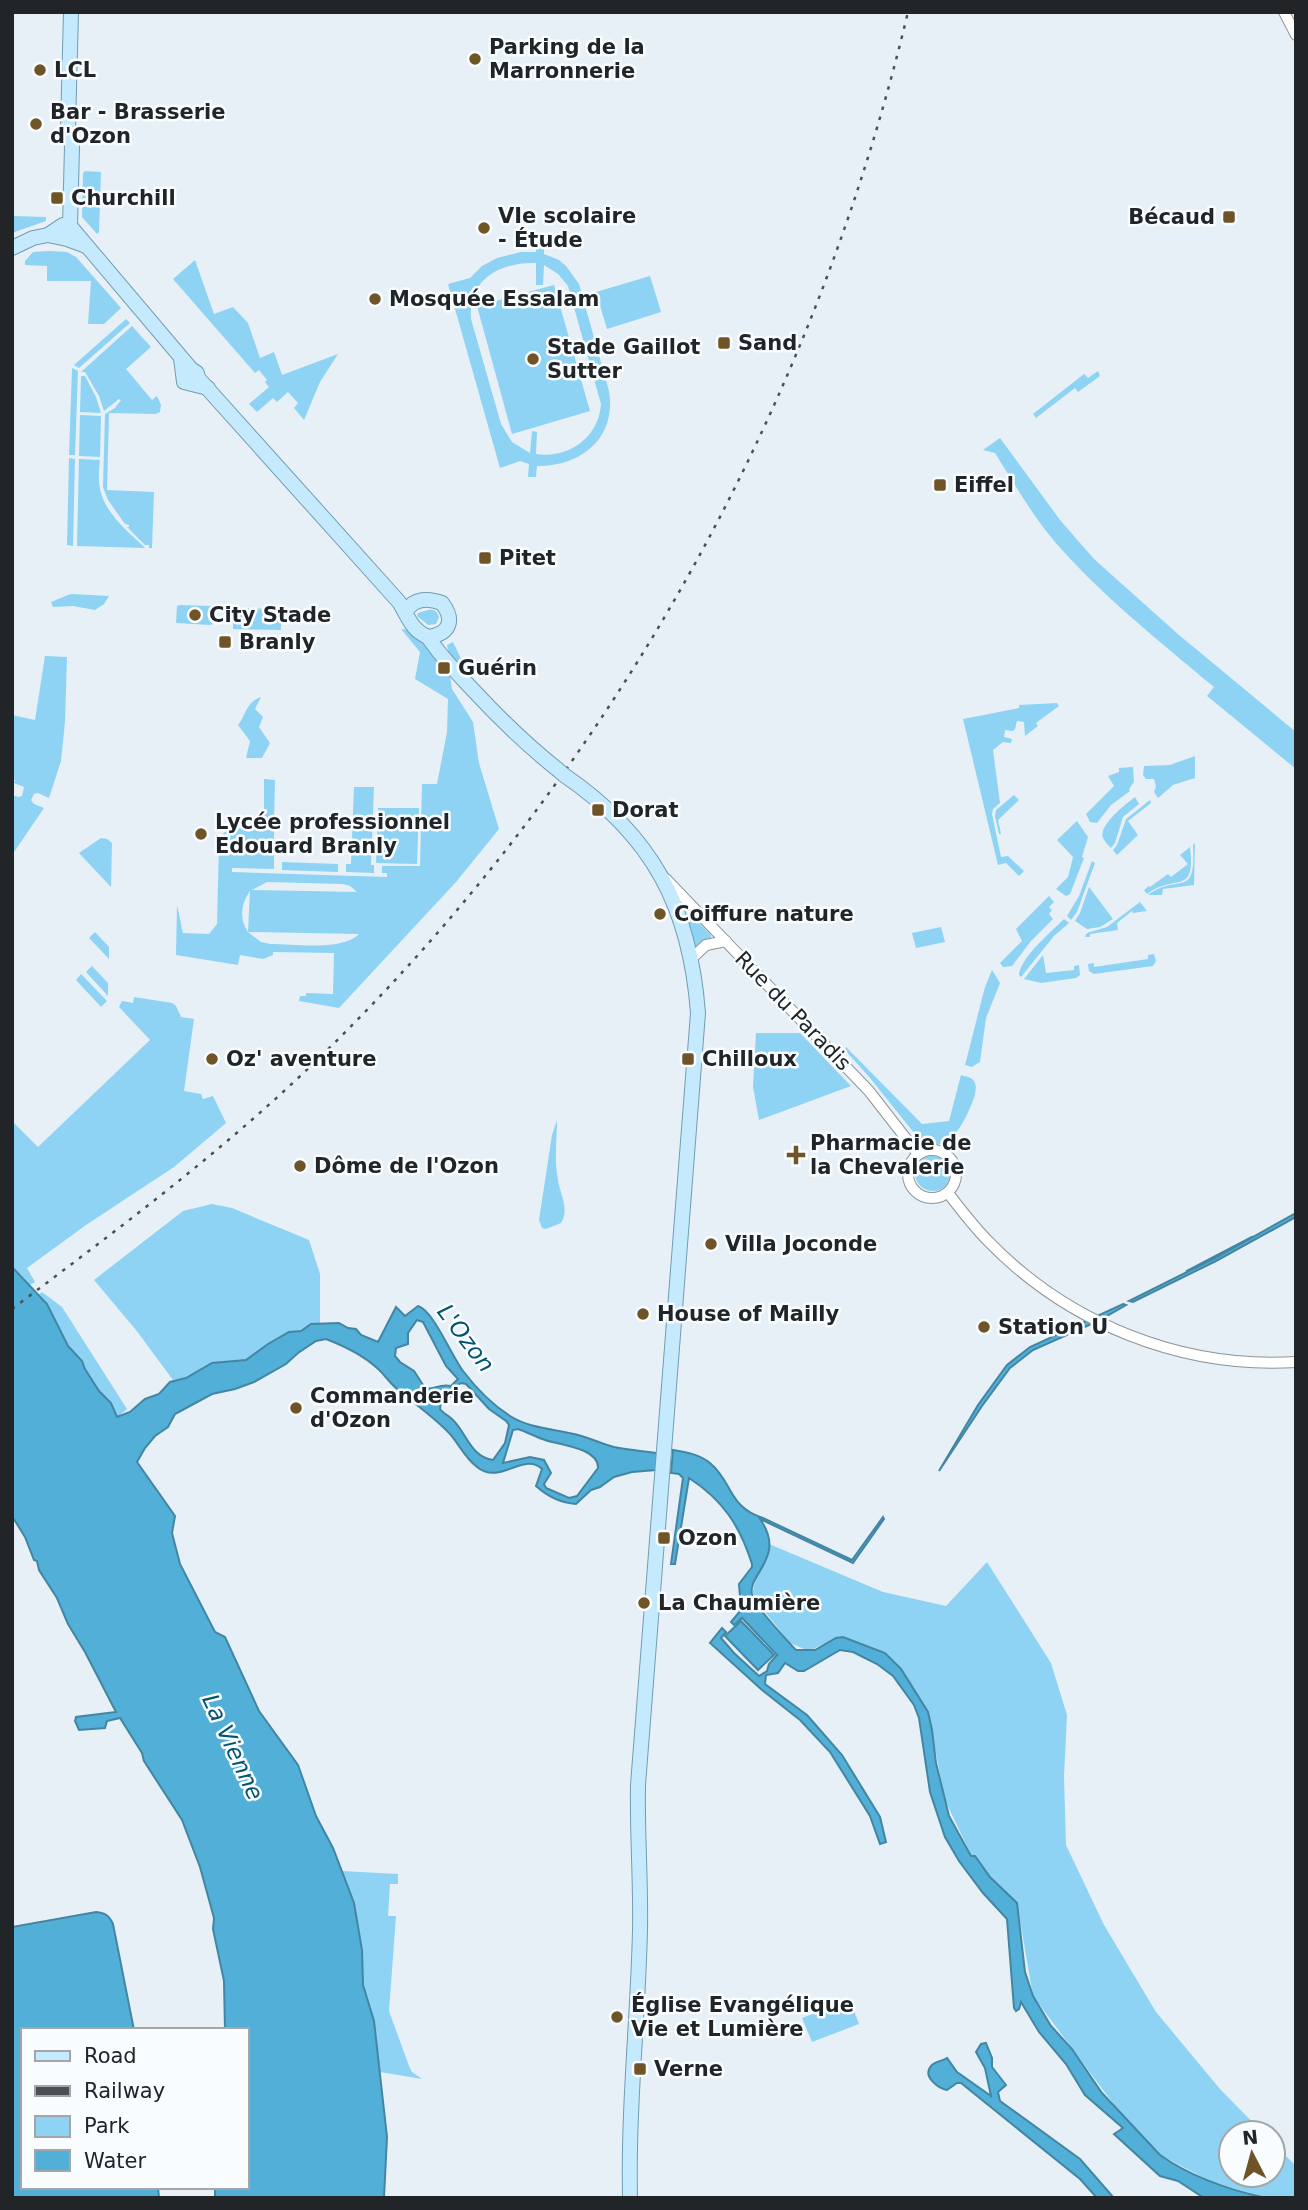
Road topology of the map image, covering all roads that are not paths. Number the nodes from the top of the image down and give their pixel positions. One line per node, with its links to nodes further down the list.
1 (71, 12): 4 (main road)
2 (1284, 12): 3 (street)
3 (1296, 36)
4 (63, 231): 5 (main road); 6 (main road)
5 (12, 248)
6 (406, 605): 7 (main road); 8 (main road)
7 (443, 633): 8 (main road); 9 (main road)
8 (428, 637): 9 (main road)
9 (447, 661): 10 (main road)
10 (661, 875): 11 (street, Rue du Paradis); 12 (main road)
11 (726, 941): 12 (street); 13 (street, Rue du Paradis)
12 (692, 958): 16 (main road)
13 (918, 1154): 14 (street); 14 (street)
14 (948, 1193): 15 (street)
15 (1296, 1362)
16 (630, 2198)

